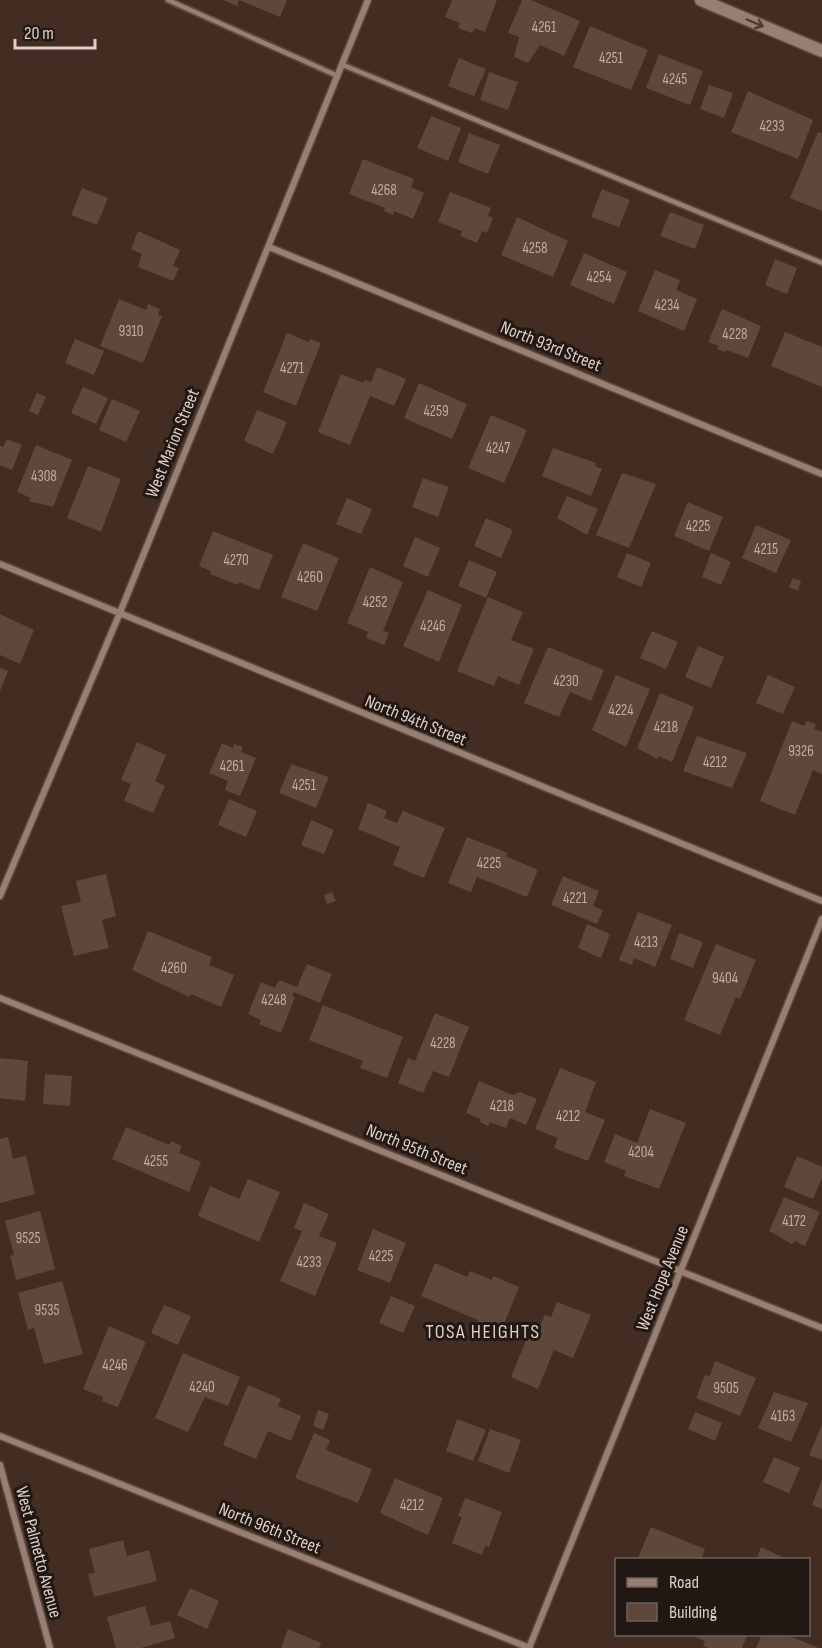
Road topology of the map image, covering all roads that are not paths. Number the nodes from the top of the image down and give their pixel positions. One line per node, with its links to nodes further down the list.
1 (168, 0): 6 (lane)
2 (368, 0): 5 (street, West Marion Street)
3 (701, 0): 4 (main road, one-way to 4)
4 (822, 51)
5 (343, 64): 6 (street, West Marion Street); 8 (lane)
6 (338, 76): 7 (street, West Marion Street)
7 (269, 247): 9 (street, North 93rd Street); 11 (street, West Marion Street)
8 (822, 263)
9 (822, 474)
10 (0, 564): 11 (street, North 94th Street)
11 (118, 615): 12 (street, West Marion Street); 13 (street, North 94th Street)
12 (0, 896)
13 (822, 901)
14 (822, 919): 16 (street, West Hope Avenue)
15 (0, 998): 16 (street, North 95th Street)
16 (681, 1271): 17 (street, North 95th Street); 21 (street, West Hope Avenue)
17 (822, 1328)
18 (0, 1436): 21 (street, North 96th Street)
19 (0, 1465): 20 (street, West Palmetto Avenue)
20 (50, 1648)
21 (529, 1648)

